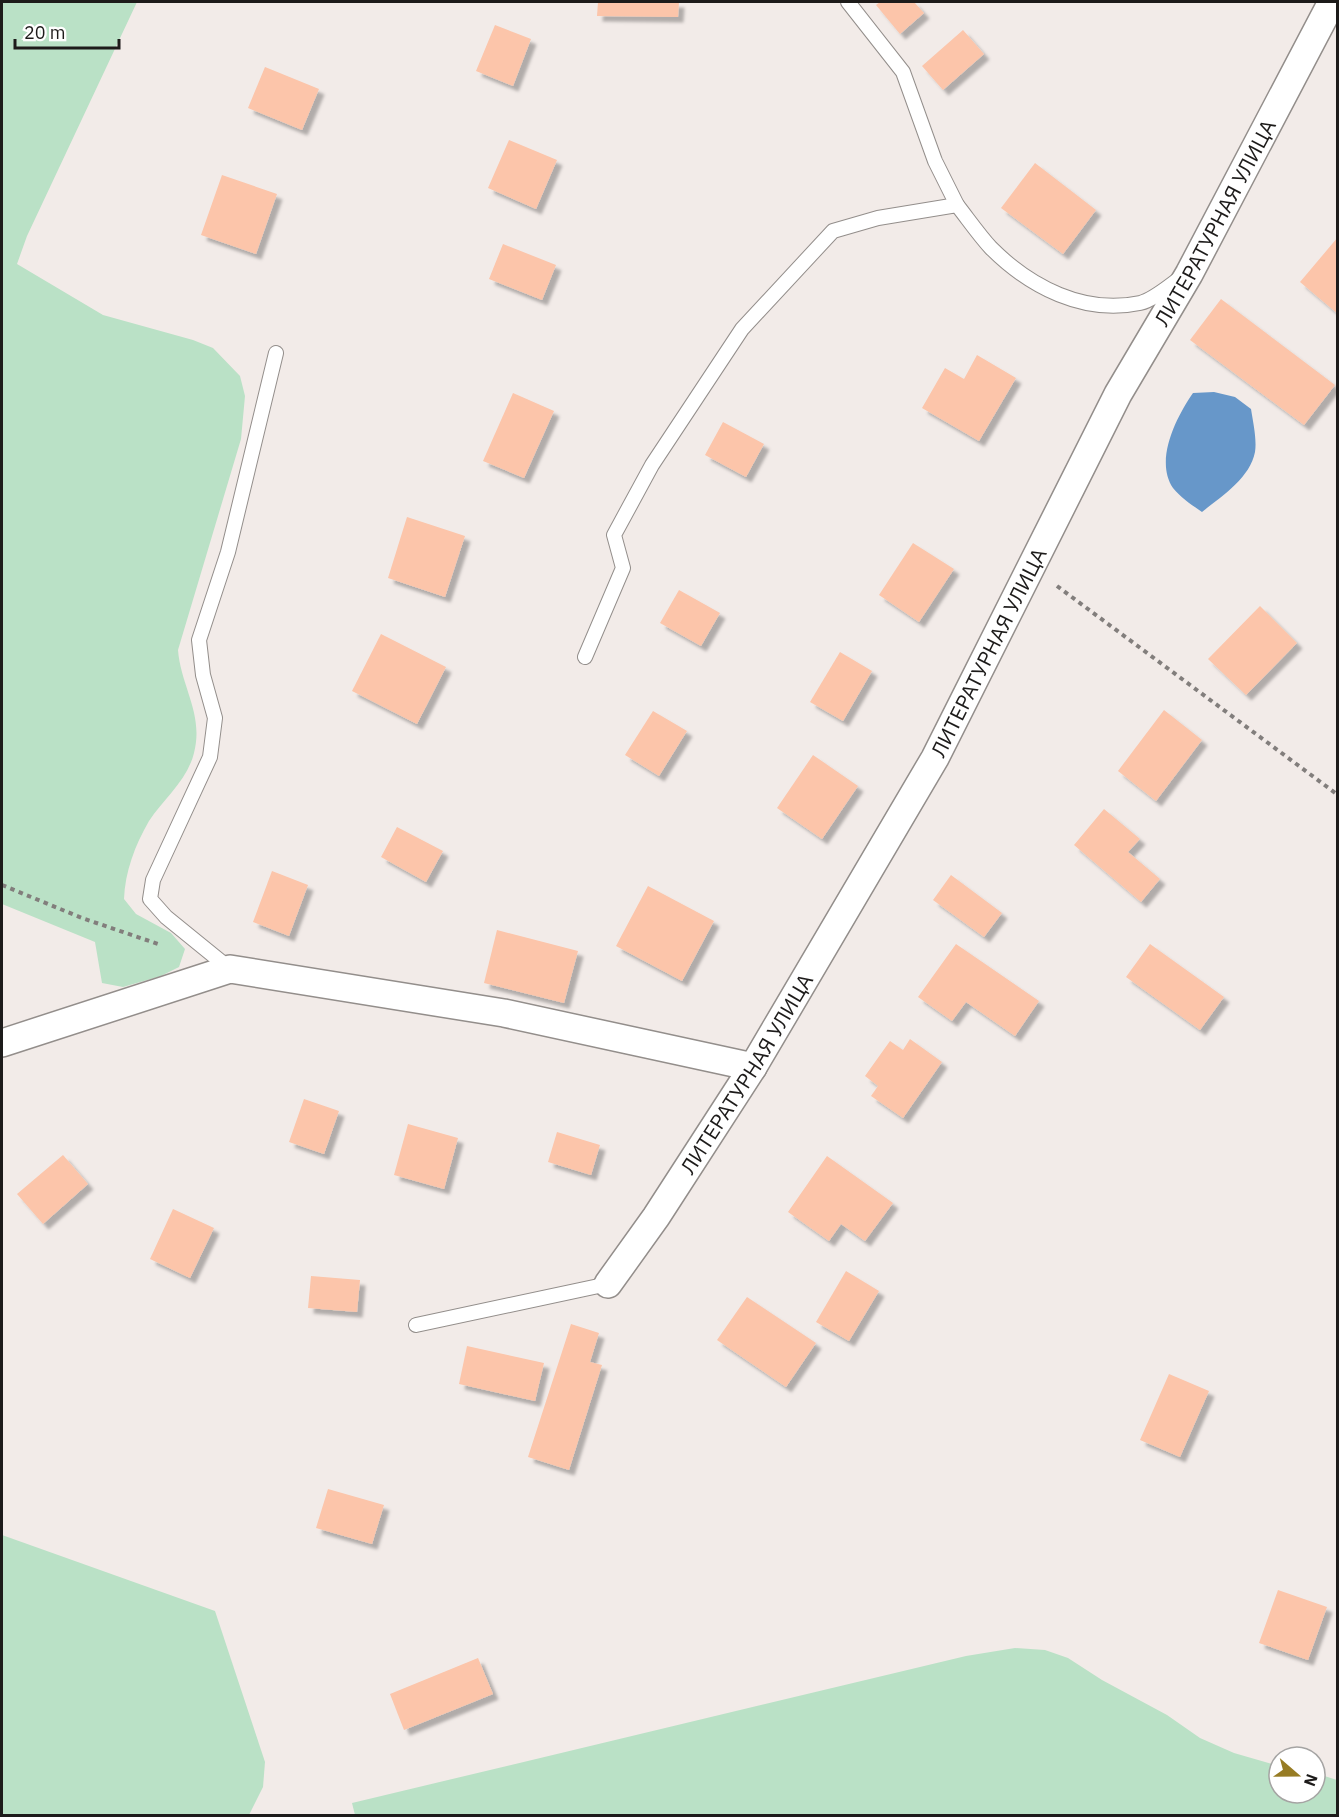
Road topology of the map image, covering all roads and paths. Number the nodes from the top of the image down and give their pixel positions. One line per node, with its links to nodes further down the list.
1 (848, 2): 3 (lane)
2 (1332, 2): 4 (street, ЛИТЕРАТУРНАЯ УЛИЦА)
3 (957, 205): 4 (lane); 7 (lane)
4 (1188, 274): 6 (street, ЛИТЕРАТУРНАЯ УЛИЦА)
5 (276, 352): 11 (lane)
6 (1032, 567): 8 (path); 13 (street, ЛИТЕРАТУРНАЯ УЛИЦА)
7 (585, 657)
8 (1338, 795)
9 (2, 885): 10 (path)
10 (167, 947)
11 (230, 969): 12 (street); 13 (street)
12 (2, 1043)
13 (753, 1067): 14 (street, ЛИТЕРАТУРНАЯ УЛИЦА)
14 (608, 1284): 15 (lane)
15 (416, 1325)

